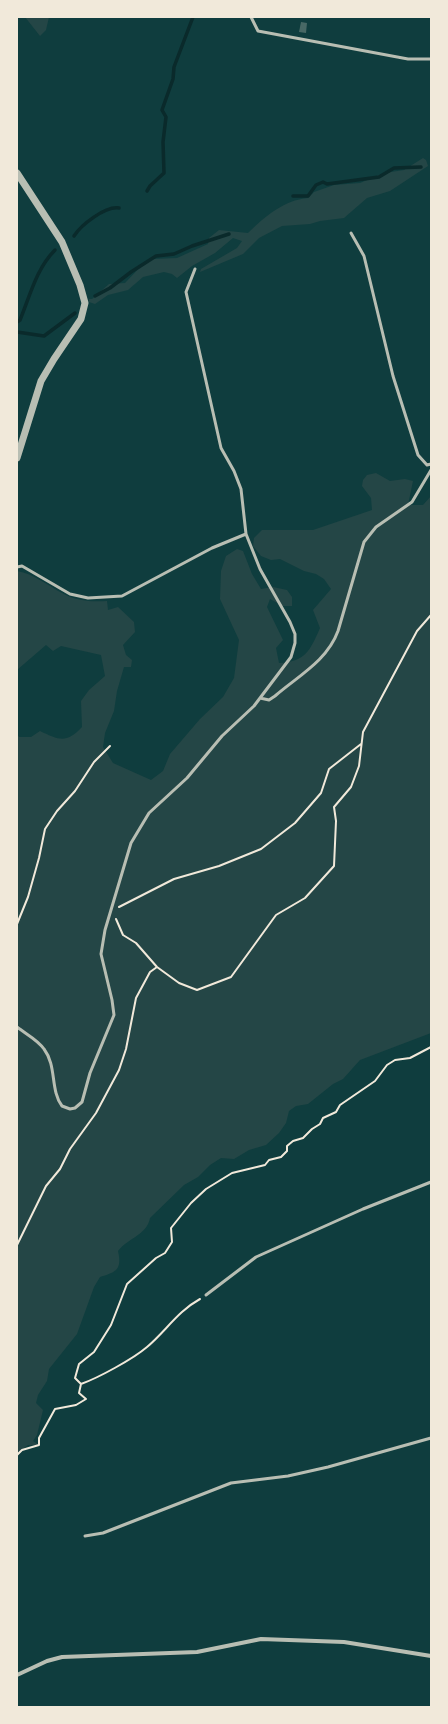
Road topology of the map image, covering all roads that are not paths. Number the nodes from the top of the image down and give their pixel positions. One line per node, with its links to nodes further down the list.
1 (251, 17): 2 (lane)
2 (431, 59)
3 (17, 173): 6 (street)
4 (351, 233): 7 (lane)
5 (195, 269): 9 (lane)
6 (17, 458)
7 (431, 464)
8 (431, 470): 11 (lane)
9 (246, 534): 10 (lane); 11 (lane)
10 (17, 567)
11 (260, 698): 12 (lane)
12 (17, 1027)
13 (431, 1182): 14 (lane)
14 (206, 1295)
15 (431, 1438): 16 (lane)
16 (85, 1536)
17 (431, 1656): 18 (street)
18 (17, 1675)

